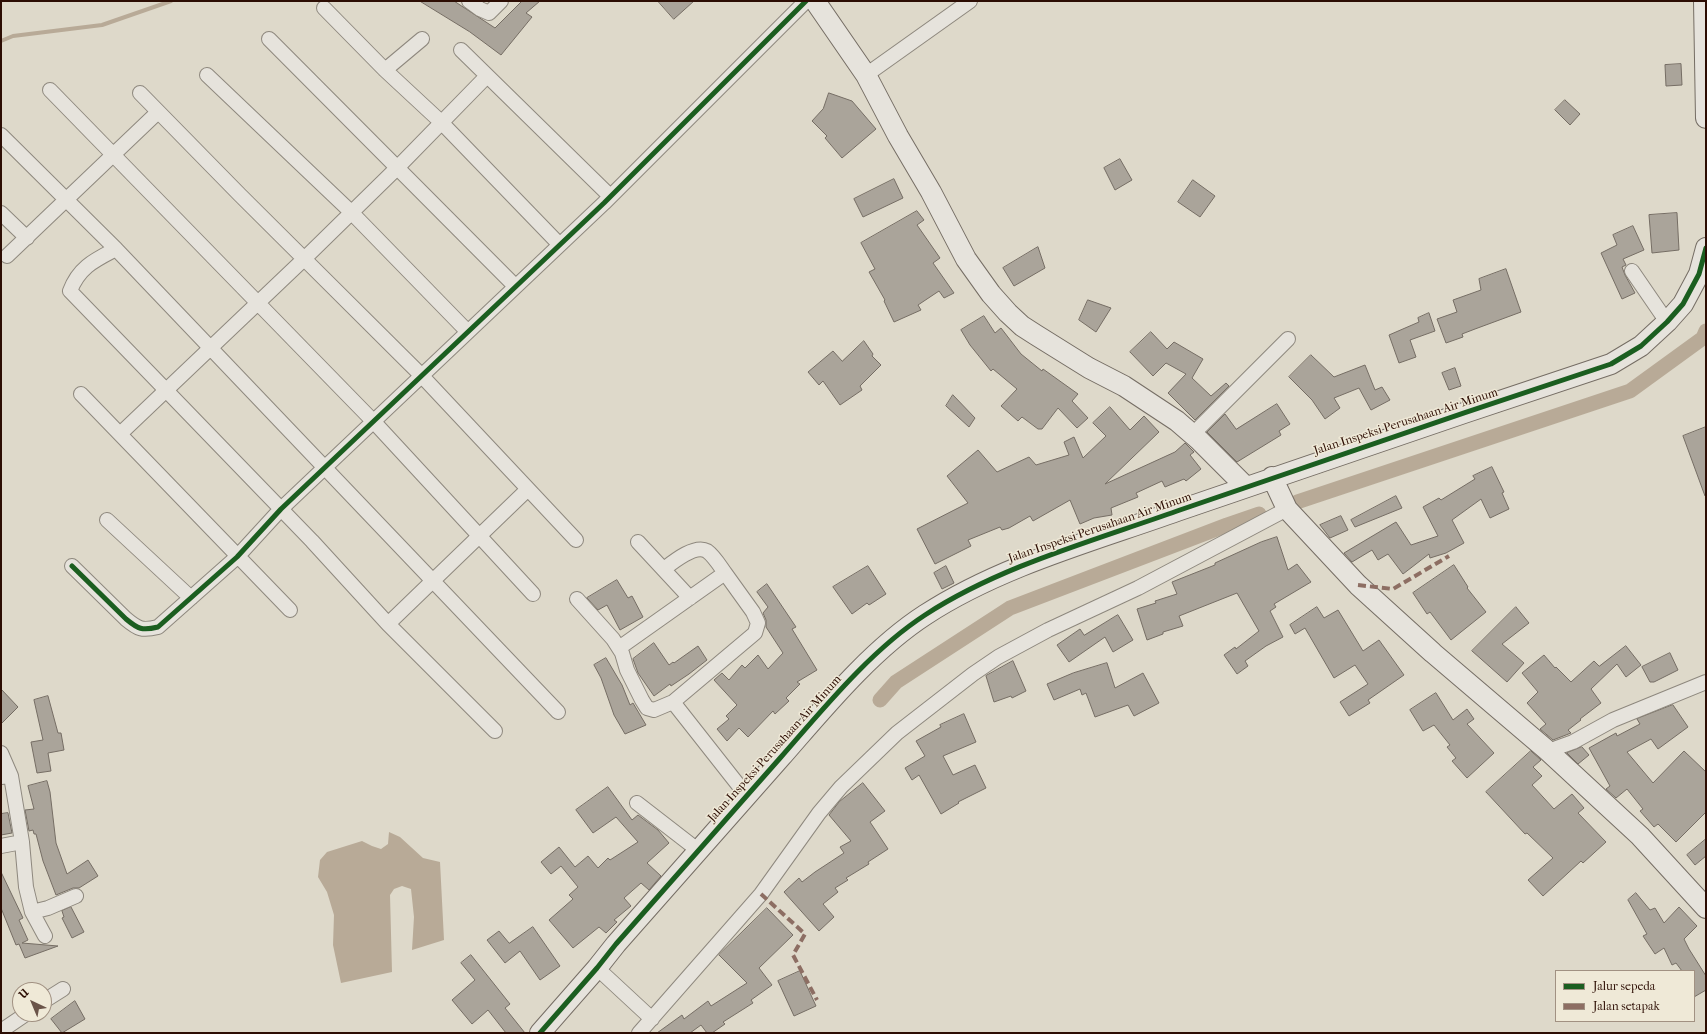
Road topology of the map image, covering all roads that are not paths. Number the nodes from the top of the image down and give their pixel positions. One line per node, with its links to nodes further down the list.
1 (469, 1): 2 (street)
2 (501, 1)
3 (806, 1): 23 (street)
4 (815, 1): 13 (street)
5 (970, 1): 13 (street)
6 (1704, 1): 18 (street)
7 (324, 8): 11 (street)
8 (269, 39): 22 (street)
9 (422, 39): 11 (street)
10 (461, 50): 14 (street)
11 (385, 70): 19 (street)
12 (207, 75): 25 (street)
13 (866, 75): 45 (street)
14 (487, 76): 19 (street); 23 (street)
15 (50, 90): 21 (street)
16 (140, 93): 17 (street)
17 (158, 112): 21 (street); 32 (street)
18 (1706, 118)
19 (441, 122): 22 (street); 28 (street)
20 (1, 134): 24 (street)
21 (114, 155): 24 (street); 35 (street)
22 (398, 167): 25 (street); 34 (street)
23 (610, 196): 28 (street)
24 (67, 200): 27 (street); 29 (street)
25 (351, 212): 32 (street); 37 (street)
26 (1, 213): 27 (street)
27 (27, 238): 31 (street)
28 (559, 244): 34 (street)
29 (116, 248): 39 (street); 41 (street)
30 (1706, 248): 36 (street, Jalan Inspeksi Perusahaan Air Minum)
31 (7, 256)
32 (304, 259): 35 (street); 40 (street)
33 (1632, 271): 36 (street)
34 (515, 286): 37 (street)
35 (259, 303): 39 (street); 43 (street)
36 (1666, 322): 47 (street, Jalan Inspeksi Perusahaan Air Minum)
37 (468, 331): 40 (street)
38 (1288, 339): 45 (street)
39 (211, 348): 41 (street); 46 (street)
40 (422, 375): 43 (street); 49 (street)
41 (166, 390): 44 (street); 50 (street)
42 (82, 394): 44 (street)
43 (374, 422): 46 (street); 53 (street)
44 (120, 434): 56 (street)
45 (1192, 434): 48 (street)
46 (324, 467): 50 (street); 60 (street)
47 (1272, 477): 48 (street, Jalan Inspeksi Perusahaan Air Minum); 51 (street)
48 (1246, 487): 75 (street, Jalan Inspeksi Perusahaan Air Minum)
49 (528, 489): 53 (street); 54 (street)
50 (281, 509): 56 (street); 66 (street)
51 (1287, 509): 72 (street); 87 (street)
52 (107, 520): 62 (street)
53 (480, 536): 60 (street); 61 (street)
54 (576, 540)
55 (638, 542): 58 (street)
56 (237, 557): 62 (street); 65 (street)
57 (72, 566): 62 (street)
58 (664, 569): 59 (street); 63 (street)
59 (726, 573): 63 (street); 69 (street)
60 (433, 582): 66 (street); 70 (street)
61 (533, 594)
62 (191, 598)
63 (690, 598): 67 (street)
64 (577, 599): 67 (street)
65 (290, 610)
66 (388, 624): 71 (street)
67 (619, 648): 69 (street)
68 (1706, 682): 72 (street)
69 (673, 702): 75 (street)
70 (558, 712)
71 (495, 731)
72 (1548, 750): 81 (street)
73 (1, 753): 74 (street)
74 (6, 776): 77 (street)
75 (747, 796): 79 (street, Jalan Inspeksi Perusahaan Air Minum)
76 (637, 803): 79 (street)
77 (22, 842): 78 (street); 82 (street)
78 (1, 846)
79 (699, 851): 84 (street, Jalan Inspeksi Perusahaan Air Minum)
80 (76, 896): 82 (street)
81 (1706, 908)
82 (32, 912): 83 (street)
83 (45, 936)
84 (597, 968): 87 (street); 90 (street, Jalan Inspeksi Perusahaan Air Minum)
85 (62, 989): 86 (street)
86 (52, 996)
87 (652, 1019): 91 (street)
88 (14, 1022): 89 (street)
89 (1, 1031)
90 (540, 1033)
91 (639, 1033)

